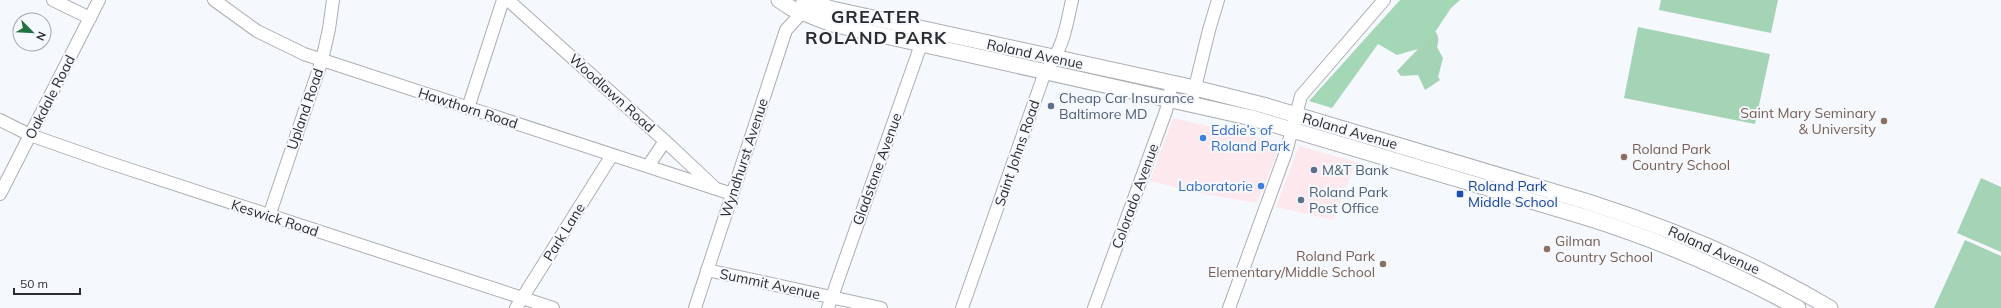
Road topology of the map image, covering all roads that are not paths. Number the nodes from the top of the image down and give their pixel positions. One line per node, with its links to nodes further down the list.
1 (53, 0): 12 (street)
2 (99, 0): 12 (street, Oakdale Road)
3 (214, 0): 16 (street, Hawthorn Road)
4 (333, 0): 16 (street, Upland Road)
5 (503, 0): 22 (street)
6 (508, 0): 27 (street, Woodlawn Road)
7 (779, 0): 11 (main road, Roland Avenue)
8 (1072, 0): 15 (street, Saint Johns Road)
9 (1218, 0): 19 (street)
10 (1384, 0): 23 (street)
11 (808, 4): 13 (main road, Roland Avenue); 14 (main road, Roland Avenue); 32 (street, Wyndhurst Avenue)
12 (90, 18): 26 (street, Oakdale Road)
13 (926, 30): 14 (street, Gladstone Avenue); 15 (main road, Roland Avenue)
14 (921, 45): 17 (main road, Roland Avenue); 35 (street, Gladstone Avenue)
15 (1056, 58): 17 (street, Saint Johns Road); 18 (main road, Roland Avenue)
16 (322, 60): 22 (street, Hawthorn Road); 33 (street, Upland Road)
17 (1045, 72): 20 (main road, Roland Avenue); 40 (street, Saint Johns Road)
18 (1172, 84): 19 (main road, Roland Avenue); 20 (street, Colorado Avenue)
19 (1195, 88): 21 (street); 23 (main road, Roland Avenue)
20 (1168, 99): 21 (main road, Roland Avenue); 41 (street, Colorado Avenue)
21 (1192, 104): 25 (main road, Roland Avenue)
22 (468, 108): 28 (street, Hawthorn Road)
23 (1296, 114): 25 (street); 44 (main road, Roland Avenue)
24 (0, 120): 26 (street, Keswick Road)
25 (1292, 129): 42 (street); 43 (main road, Roland Avenue)
26 (30, 135): 31 (street, Oakdale Road); 33 (street, Keswick Road)
27 (665, 141): 29 (street); 30 (street, Woodlawn Road)
28 (612, 155): 29 (street, Hawthorn Road); 36 (street, Park Lane)
29 (648, 166): 30 (street, Hawthorn Road)
30 (715, 188): 32 (street, Hawthorn Road)
31 (0, 194)
32 (732, 194): 34 (street, Wyndhurst Avenue)
33 (269, 216): 36 (street, Keswick Road)
34 (707, 270): 35 (street, Summit Avenue); 38 (street, Wyndhurst Avenue)
35 (829, 302): 39 (street, Summit Avenue)
36 (519, 303): 37 (street, Keswick Road)
37 (553, 308)
38 (695, 308)
39 (881, 308)
40 (962, 308)
41 (1094, 308)
42 (1229, 308)
43 (1798, 308)
44 (1830, 308)

